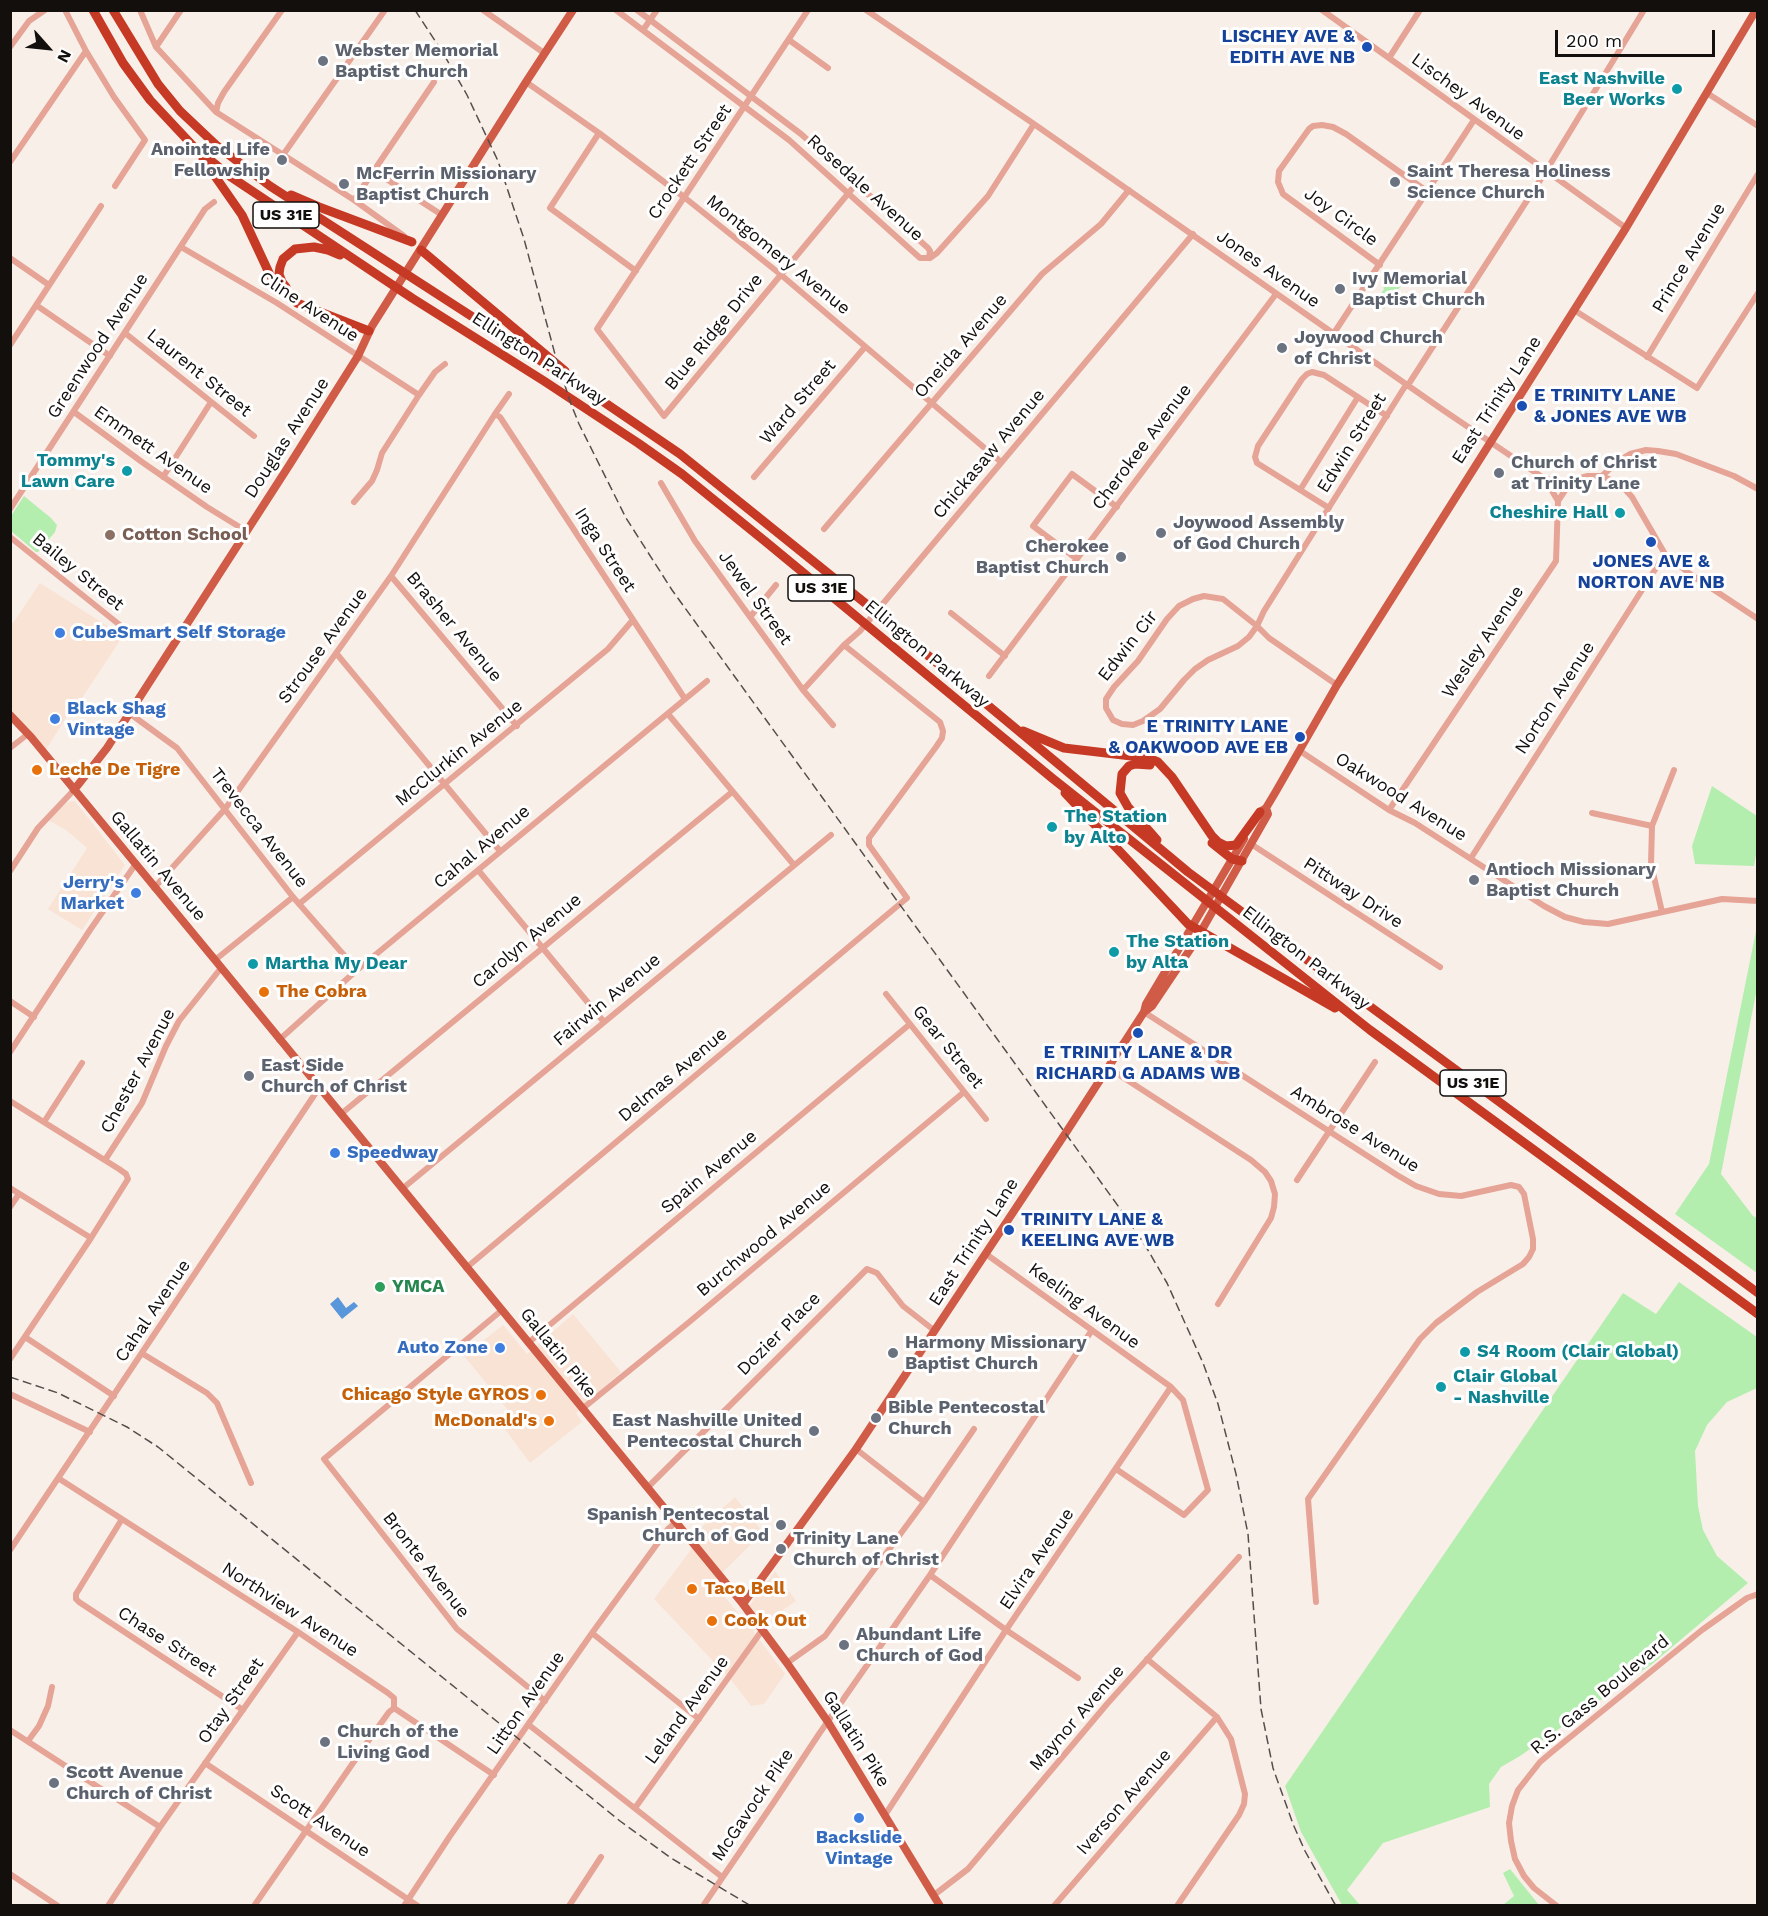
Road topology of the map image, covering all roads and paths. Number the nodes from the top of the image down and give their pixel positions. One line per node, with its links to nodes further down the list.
1 (45, 10): 24 (street)
2 (66, 10): 25 (street)
3 (93, 10): 39 (highway, Ellington Parkway / US 31E)
4 (113, 10): 47 (highway, Ellington Parkway / US 31E)
5 (140, 10): 23 (street)
6 (180, 10): 23 (street)
7 (282, 10): 34 (street)
8 (385, 10): 40 (street)
9 (483, 10): 26 (street)
10 (573, 10): 26 (main road, Douglas Avenue)
11 (616, 10): 21 (street, Rosedale Avenue)
12 (637, 10): 20 (street, Rosedale Avenue)
13 (657, 10): 20 (street)
14 (808, 10): 22 (street, Crockett Street)
15 (866, 10): 36 (street, Jones Avenue)
16 (1322, 10): 27 (street, Lischey Avenue)
17 (1420, 10): 27 (street)
18 (1644, 10): 43 (street, Edwin Street)
19 (1756, 10): 31 (main road, East Trinity Lane)
20 (650, 20): 21 (street); 32 (street, Rosedale Avenue)
21 (644, 30): 33 (street, Rosedale Avenue)
22 (789, 40): 28 (street); 32 (street, Crockett Street)
23 (156, 46): 34 (street)
24 (10, 47)
25 (86, 51): 41 (street); 46 (street)
26 (544, 53): 30 (main road, Douglas Avenue)
27 (1389, 58): 35 (street, Lischey Avenue)
28 (828, 68)
29 (434, 82): 42 (street)
30 (526, 82): 38 (street, Montgomery Avenue); 55 (main road, Douglas Avenue)
31 (1707, 93): 37 (street); 56 (main road, East Trinity Lane)
32 (752, 97): 33 (street, Crockett Street); 45 (street, Rosedale Avenue)
33 (745, 107): 49 (street, Rosedale Avenue); 51 (street, Crockett Street)
34 (216, 112): 40 (street)
35 (1474, 120): 43 (street, Lischey Avenue); 50 (street)
36 (1034, 124): 48 (street, Jones Avenue); 62 (street)
37 (1758, 126)
38 (599, 133): 51 (street, Montgomery Avenue); 65 (street)
39 (194, 147): 64 (highway, Ellington Parkway / US 31E); 72 (highway)
40 (284, 155): 52 (street)
41 (10, 162)
42 (374, 171): 52 (street); 55 (street)
43 (1546, 171): 56 (street, Lischey Avenue); 82 (street, Edwin Street)
44 (1758, 174): 79 (street, Prince Avenue)
45 (856, 184): 49 (street, Blue Ridge Drive); 62 (street, Rosedale Avenue)
46 (115, 186)
47 (270, 186): 58 (highway); 81 (highway, Ellington Parkway / US 31E)
48 (1129, 190): 57 (street, Jones Avenue); 87 (street, Oneida Avenue)
49 (849, 192): 62 (street, Rosedale Avenue); 66 (street, Blue Ridge Drive)
50 (1428, 192): 63 (street); 63 (street, Joy Circle)
51 (684, 197): 65 (street, Crockett Street); 66 (street, Montgomery Avenue)
52 (354, 200): 58 (street)
53 (214, 202): 59 (street, Greenwood Avenue)
54 (100, 206): 67 (street)
55 (442, 216): 60 (main road, Douglas Avenue)
56 (1626, 228): 71 (main road, East Trinity Lane)
57 (1193, 234): 69 (street, Jones Avenue); 94 (street, Chickasaw Avenue)
58 (412, 242): 60 (main road)
59 (181, 247): 73 (street, Greenwood Avenue); 78 (street, Cline Avenue)
60 (421, 250): 72 (main road, Douglas Avenue); 81 (highway)
61 (10, 258): 67 (street)
62 (930, 258)
63 (1380, 265): 74 (street)
64 (368, 269): 72 (highway); 139 (highway, Ellington Parkway / US 31E)
65 (636, 271): 90 (street, Crockett Street)
66 (780, 274): 76 (street, Montgomery Avenue); 90 (street, Blue Ridge Drive)
67 (49, 285): 70 (street)
68 (1758, 293): 79 (street)
69 (1276, 294): 74 (street, Jones Avenue); 105 (street, Cherokee Avenue)
70 (36, 305): 75 (street); 77 (street)
71 (1574, 310): 79 (street); 93 (main road, East Trinity Lane)
72 (371, 328): 78 (main road, Douglas Avenue)
73 (125, 333): 77 (street, Greenwood Avenue); 86 (street, Laurent Street)
74 (1334, 333): 82 (street, Jones Avenue)
75 (10, 345)
76 (865, 347): 87 (street, Montgomery Avenue); 97 (street, Ward Street)
77 (110, 356): 88 (street, Greenwood Avenue)
78 (358, 356): 84 (street, Cline Avenue); 109 (main road, Douglas Avenue)
79 (1647, 357)
80 (445, 364): 84 (street)
81 (577, 383): 133 (highway, Ellington Parkway / US 31E)
82 (1407, 385): 91 (street, Edwin Street); 93 (street, Jones Avenue)
83 (509, 394): 89 (street, Strouse Avenue)
84 (419, 395): 104 (street)
85 (1358, 397): 91 (street); 102 (street); 102 (street)
86 (211, 402): 92 (street, Laurent Street); 96 (street)
87 (932, 403): 94 (street, Montgomery Avenue); 108 (street, Oneida Avenue)
88 (74, 412): 96 (street, Emmett Avenue); 107 (street, Greenwood Avenue)
89 (498, 416): 113 (street, Strouse Avenue); 118 (street, Inga Street)
90 (664, 416)
91 (1387, 416): 106 (street, Edwin Street)
92 (254, 436)
93 (1489, 442): 98 (street, Jones Avenue); 126 (main road, East Trinity Lane)
94 (1001, 462): 121 (street, Chickasaw Avenue)
95 (1602, 476): 99 (street); 101 (street); 111 (street)
96 (163, 477): 109 (street, Emmett Avenue)
97 (754, 477)
98 (1545, 479): 99 (street); 103 (street)
99 (1572, 480): 103 (street)
100 (661, 483): 116 (street, Jewel Street)
101 (1758, 489)
102 (1300, 490): 106 (street)
103 (1558, 501): 145 (street, Wesley Avenue)
104 (354, 502)
105 (1117, 507): 112 (street, Cherokee Avenue); 112 (street)
106 (1329, 508): 119 (street, Edwin Street)
107 (10, 509)
108 (824, 529)
109 (246, 531): 129 (main road, Douglas Avenue)
110 (10, 537): 120 (street, Bailey Street)
111 (1665, 554): 117 (street); 153 (street, Norton Avenue)
112 (1077, 559): 123 (street, Cherokee Avenue)
113 (391, 576): 122 (street, Strouse Avenue); 134 (street, Brasher Avenue)
114 (776, 585): 116 (street)
115 (951, 613): 123 (street)
116 (750, 617): 127 (street, Jewel Street)
117 (1758, 619)
118 (632, 621): 128 (street, Inga Street); 134 (street, McClurkin Avenue)
119 (1257, 626): 119 (street, Edwin Cir); 126 (street)
120 (126, 630)
121 (844, 645): 127 (street, Chickasaw Avenue); 196 (street, Delmas Avenue)
122 (336, 653): 140 (street); 143 (street, Strouse Avenue)
123 (1005, 656): 124 (street, Cherokee Avenue)
124 (989, 676)
125 (707, 681): 128 (street, Cahal Avenue)
126 (1337, 685): 137 (main road, East Trinity Lane)
127 (803, 690): 132 (street, Jewel Street)
128 (685, 699): 130 (street, Cahal Avenue)
129 (129, 713): 141 (main road, Douglas Avenue); 143 (street, Trevecca Avenue)
130 (668, 714): 142 (street); 151 (street, Cahal Avenue)
131 (10, 715): 135 (main road, Gallatin Avenue)
132 (833, 725)
133 (1010, 725): 150 (highway); 158 (highway, Ellington Parkway / US 31E)
134 (517, 726): 140 (street, McClurkin Avenue)
135 (28, 734): 136 (street); 141 (main road, Gallatin Avenue)
136 (10, 748)
137 (1300, 751): 144 (main road, East Trinity Lane); 145 (street, Oakwood Avenue)
138 (1674, 770): 147 (street)
139 (1052, 778): 164 (highway); 175 (highway, Ellington Parkway / US 31E)
140 (444, 785): 151 (street); 162 (street, McClurkin Avenue)
141 (74, 790): 154 (main road, Gallatin Avenue); 156 (street, Douglas Avenue)
142 (732, 792): 155 (street); 165 (street, Carolyn Avenue)
143 (225, 809): 159 (street, Strouse Avenue); 160 (street, Trevecca Avenue)
144 (1263, 810): 149 (main road, East Trinity Lane); 150 (highway); 152 (main road, East Trinity Lane)
145 (1389, 810): 153 (street, Oakwood Avenue)
146 (1592, 813): 147 (street)
147 (1652, 826): 163 (street)
148 (831, 836): 155 (street, Fairwin Avenue)
149 (1251, 844): 152 (main road, East Trinity Lane); 167 (street, Pittway Drive)
150 (1226, 846): 152 (highway)
151 (500, 851): 157 (street, Cahal Avenue)
152 (1236, 858): 158 (highway); 164 (main road, East Trinity Lane)
153 (1471, 858): 163 (street, Oakwood Avenue)
154 (135, 865): 159 (main road, Gallatin Avenue); 172 (street)
155 (794, 865): 173 (street, Fairwin Avenue)
156 (10, 870)
157 (478, 870): 165 (street); 168 (street, Cahal Avenue)
158 (1188, 872): 197 (highway, Ellington Parkway / US 31E)
159 (154, 888): 166 (main road, Gallatin Avenue)
160 (293, 897): 162 (street, Trevecca Avenue); 166 (street)
161 (1758, 901): 163 (street, Oakwood Avenue)
162 (299, 904): 168 (street, Trevecca Avenue)
163 (1662, 912)
164 (1198, 928): 171 (main road, East Trinity Lane); 175 (highway)
165 (543, 947): 173 (street); 184 (street, Carolyn Avenue)
166 (218, 964): 176 (main road, Gallatin Avenue); 188 (street, Chester Avenue)
167 (1440, 967)
168 (357, 970): 176 (street, Cahal Avenue)
169 (886, 994): 174 (street, Gear Street)
170 (10, 1001): 172 (street)
171 (1144, 1012): 180 (main road, East Trinity Lane); 187 (street, Ambrose Avenue)
172 (34, 1017): 177 (street)
173 (604, 1022): 191 (street, Fairwin Avenue)
174 (909, 1024): 182 (street, Gear Street); 204 (street, Spain Avenue)
175 (1371, 1030): 200 (highway, Ellington Parkway / US 31E)
176 (279, 1040): 181 (main road, Gallatin Pike)
177 (10, 1052)
178 (1375, 1062): 187 (street)
179 (82, 1063): 186 (street)
180 (1107, 1067): 195 (main road, East Trinity Lane); 198 (street)
181 (320, 1088): 184 (main road, Gallatin Pike); 205 (street, Cahal Avenue)
182 (964, 1092): 185 (street, Gear Street); 210 (street, Burchwood Avenue)
183 (10, 1101): 186 (street)
184 (341, 1114): 191 (main road, Gallatin Pike)
185 (986, 1119)
186 (44, 1122): 188 (street)
187 (1330, 1130): 189 (street); 225 (street, Ambrose Avenue)
188 (105, 1160): 194 (street)
189 (1298, 1180)
190 (10, 1188): 192 (street)
191 (402, 1189): 196 (main road, Gallatin Pike)
192 (19, 1194): 193 (street); 194 (street)
193 (10, 1208)
194 (91, 1238): 203 (street)
195 (986, 1254): 201 (street, Keeling Avenue); 202 (main road, East Trinity Lane)
196 (466, 1268): 199 (main road, Gallatin Pike)
197 (1758, 1293)
198 (1218, 1304)
199 (502, 1310): 204 (main road, Gallatin Pike); 235 (street, Bronte Avenue)
200 (1758, 1314)
201 (1092, 1330): 207 (street, Keeling Avenue); 223 (street, McGavock Pike)
202 (935, 1331): 213 (main road, East Trinity Lane); 217 (street, Dozier Place)
203 (25, 1337): 206 (street); 209 (street)
204 (528, 1343): 210 (main road, Gallatin Pike)
205 (142, 1354): 209 (street, Cahal Avenue); 216 (street)
206 (10, 1359)
207 (1168, 1384): 214 (street, Elvira Avenue); 214 (street)
208 (10, 1394): 212 (street)
209 (114, 1396): 212 (street, Cahal Avenue)
210 (582, 1409): 217 (main road, Gallatin Pike)
211 (974, 1429): 218 (street)
212 (90, 1432): 215 (street, Cahal Avenue)
213 (856, 1449): 218 (street); 226 (main road, East Trinity Lane)
214 (1116, 1469): 228 (street, Elvira Avenue)
215 (58, 1478): 219 (street, Northview Avenue); 221 (street, Cahal Avenue)
216 (251, 1483)
217 (647, 1488): 220 (main road, Gallatin Pike)
218 (924, 1502): 232 (street)
219 (122, 1519): 229 (street, Northview Avenue); 237 (street, Chase Street)
220 (676, 1522): 226 (main road, Gallatin Pike); 230 (street, Litton Avenue)
221 (10, 1550)
222 (1239, 1557): 231 (street, Maynor Avenue)
223 (930, 1575): 228 (street); 240 (street, McGavock Pike)
224 (1758, 1594): 265 (street, R.S. Gass Boulevard)
225 (1316, 1602)
226 (743, 1604): 227 (main road, Gallatin Pike)
227 (763, 1629): 232 (main road, Gallatin Pike); 239 (street, Leland Avenue)
228 (1006, 1630): 233 (street); 247 (street, Elvira Avenue)
229 (298, 1632): 236 (street, Northview Avenue); 237 (street, Otay Street)
230 (592, 1634): 235 (street, Litton Avenue); 239 (street)
231 (1147, 1659): 238 (street); 253 (street, Maynor Avenue)
232 (788, 1663): 240 (main road, Gallatin Pike)
233 (1078, 1678)
234 (52, 1687): 243 (street)
235 (545, 1701): 241 (street, Litton Avenue)
236 (394, 1708): 245 (street, Northview Avenue); 249 (street)
237 (243, 1710): 244 (street, Otay Street)
238 (1216, 1717): 263 (street, Iverson Avenue); 264 (street)
239 (699, 1719): 246 (street, Leland Avenue)
240 (828, 1722): 247 (main road, Gallatin Pike); 252 (street, McGavock Pike)
241 (529, 1725): 245 (street, Litton Avenue); 246 (street)
242 (10, 1730): 243 (street)
243 (28, 1741): 248 (street)
244 (206, 1764): 248 (street, Otay Street); 249 (street, Scott Avenue)
245 (494, 1775): 254 (street, Litton Avenue)
246 (635, 1808): 252 (street)
247 (885, 1815): 253 (main road, Gallatin Pike)
248 (160, 1827): 256 (street, Otay Street)
249 (307, 1831): 254 (street, Scott Avenue); 257 (street)
250 (601, 1857): 260 (street)
251 (10, 1874): 255 (street)
252 (722, 1877): 261 (street, McGavock Pike)
253 (934, 1895): 262 (main road, Gallatin Pike)
254 (409, 1899): 258 (street, Litton Avenue); 259 (street, Scott Avenue)
255 (58, 1905)
256 (108, 1905)
257 (254, 1905)
258 (404, 1905)
259 (418, 1905)
260 (569, 1905)
261 (703, 1905)
262 (940, 1905)
263 (1054, 1905)
264 (1177, 1905)
265 (1557, 1905)

